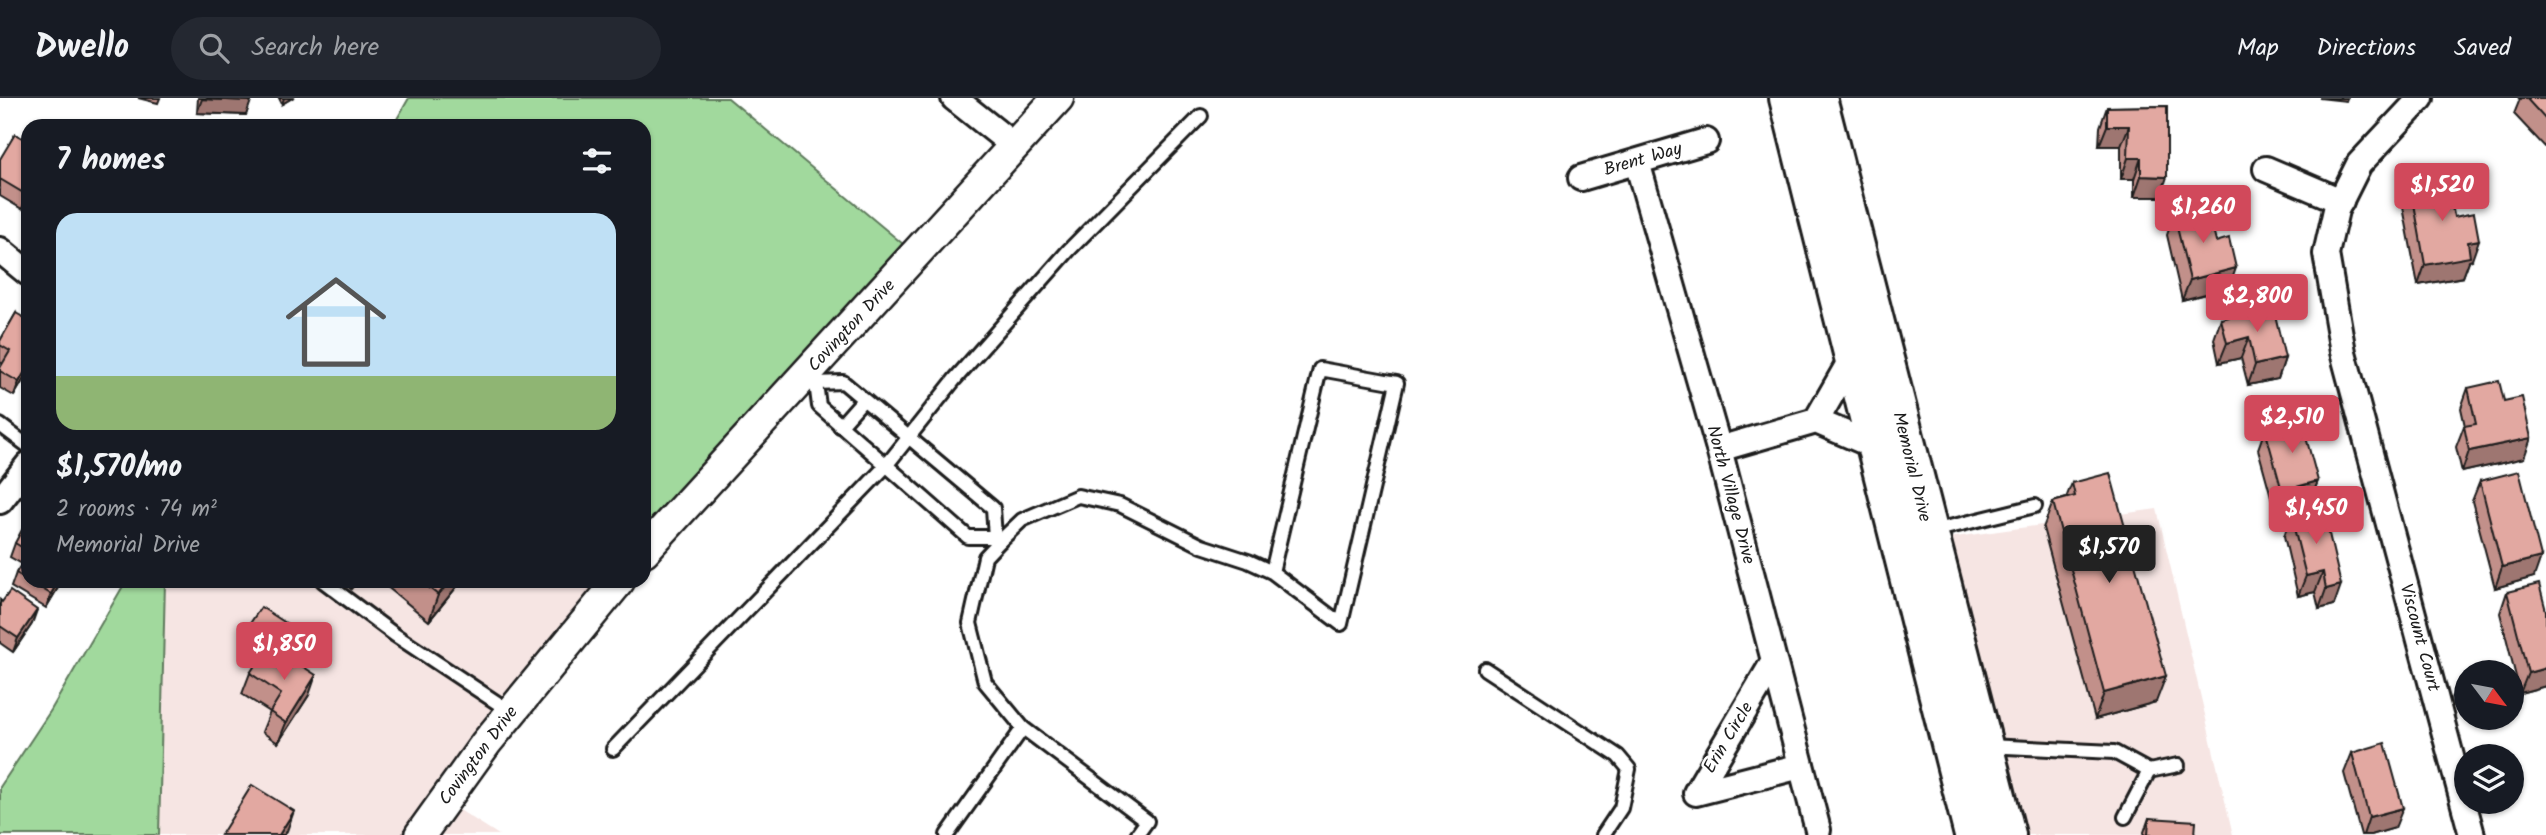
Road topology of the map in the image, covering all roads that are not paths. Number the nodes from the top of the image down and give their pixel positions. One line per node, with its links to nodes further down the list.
1 (954, 98): 8 (street)
2 (1058, 98): 8 (street, Covington Drive)
3 (1789, 98): 15 (main road, Memorial Drive)
4 (1817, 98): 29 (main road, Memorial Drive)
5 (2421, 98): 12 (street, Viscount Court)
6 (1201, 116): 21 (lane)
7 (1706, 141): 9 (street, Brent Way)
8 (1013, 145): 16 (street, Covington Drive)
9 (1637, 162): 11 (street, Brent Way); 24 (street, North Village Drive)
10 (2266, 169): 12 (street)
11 (1581, 178)
12 (2341, 201): 52 (street, Viscount Court)
13 (0, 250): 14 (street)
14 (21, 267)
15 (1854, 353): 18 (street); 23 (main road, Memorial Drive)
16 (811, 379): 17 (lane); 20 (lane); 31 (street, Covington Drive)
17 (863, 400): 20 (lane); 21 (lane)
18 (1816, 421): 23 (street); 24 (street)
19 (0, 425): 22 (lane)
20 (840, 426): 25 (lane)
21 (909, 438): 25 (lane); 30 (lane)
22 (21, 441)
23 (1879, 447): 50 (main road, Memorial Drive)
24 (1719, 449): 35 (street, North Village Drive)
25 (885, 467): 30 (lane); 40 (lane)
26 (21, 474): 27 (street)
27 (0, 501)
28 (2035, 506): 29 (lane)
29 (1928, 532): 39 (main road, Memorial Drive)
30 (998, 539): 32 (lane); 38 (lane)
31 (651, 544)
32 (1272, 572): 32 (lane)
33 (332, 588): 37 (lane)
34 (613, 588): 37 (street, Covington Drive)
35 (1774, 661): 42 (street, North Village Drive); 42 (street, Erin Circle)
36 (1485, 669): 49 (lane)
37 (511, 712): 46 (street, Covington Drive)
38 (1023, 728): 47 (lane); 48 (lane)
39 (1983, 746): 43 (lane); 51 (main road, Memorial Drive)
40 (613, 749)
41 (2178, 765): 43 (lane)
42 (1801, 766): 45 (street, North Village Drive)
43 (2150, 771): 44 (lane)
44 (2125, 817)
45 (1818, 830)
46 (420, 835)
47 (947, 835)
48 (1136, 835)
49 (1603, 835)
50 (1974, 835)
51 (2006, 835)
52 (2472, 835)

